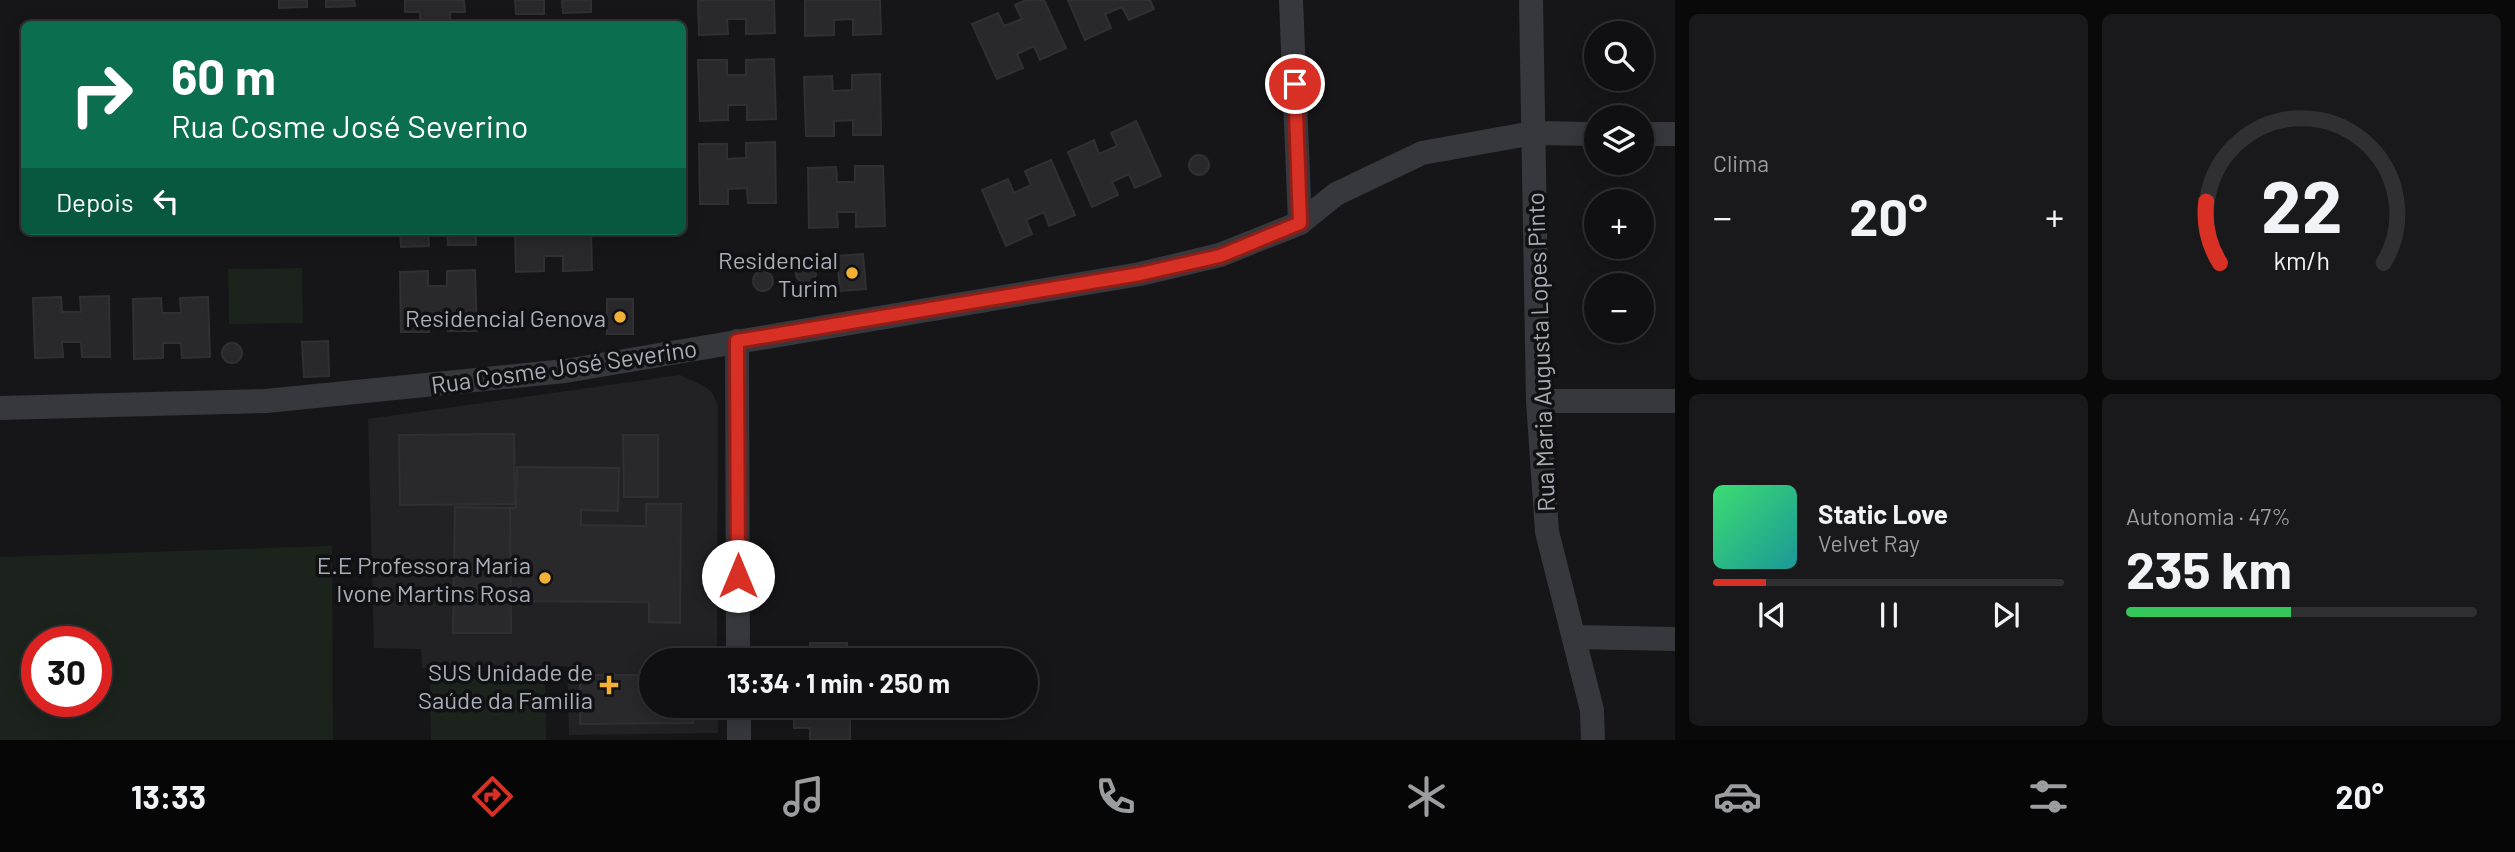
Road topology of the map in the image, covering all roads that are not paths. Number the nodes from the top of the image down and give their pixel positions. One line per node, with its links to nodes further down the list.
1 (1291, 0): 7 (street)
2 (1531, 0): 3 (street, Rua Maria Augusta Lopes Pinto)
3 (1534, 133): 4 (street, Rua Cosme José Severino); 7 (street, Rua Cosme José Severino); 9 (street, Rua Maria Augusta Lopes Pinto)
4 (1584, 134)
5 (1654, 134): 6 (street)
6 (1675, 134)
7 (1300, 223): 8 (street, Rua Cosme José Severino)
8 (737, 341): 11 (street, Rua Cosme José Severino); 14 (street)
9 (1538, 401): 10 (street); 12 (street, Rua Maria Augusta Lopes Pinto)
10 (1675, 401)
11 (0, 408)
12 (1574, 637): 13 (street); 17 (street, Rua Maria Augusta Lopes Pinto)
13 (1675, 639)
14 (738, 648)
15 (738, 718): 16 (street)
16 (739, 740)
17 (1593, 740)

